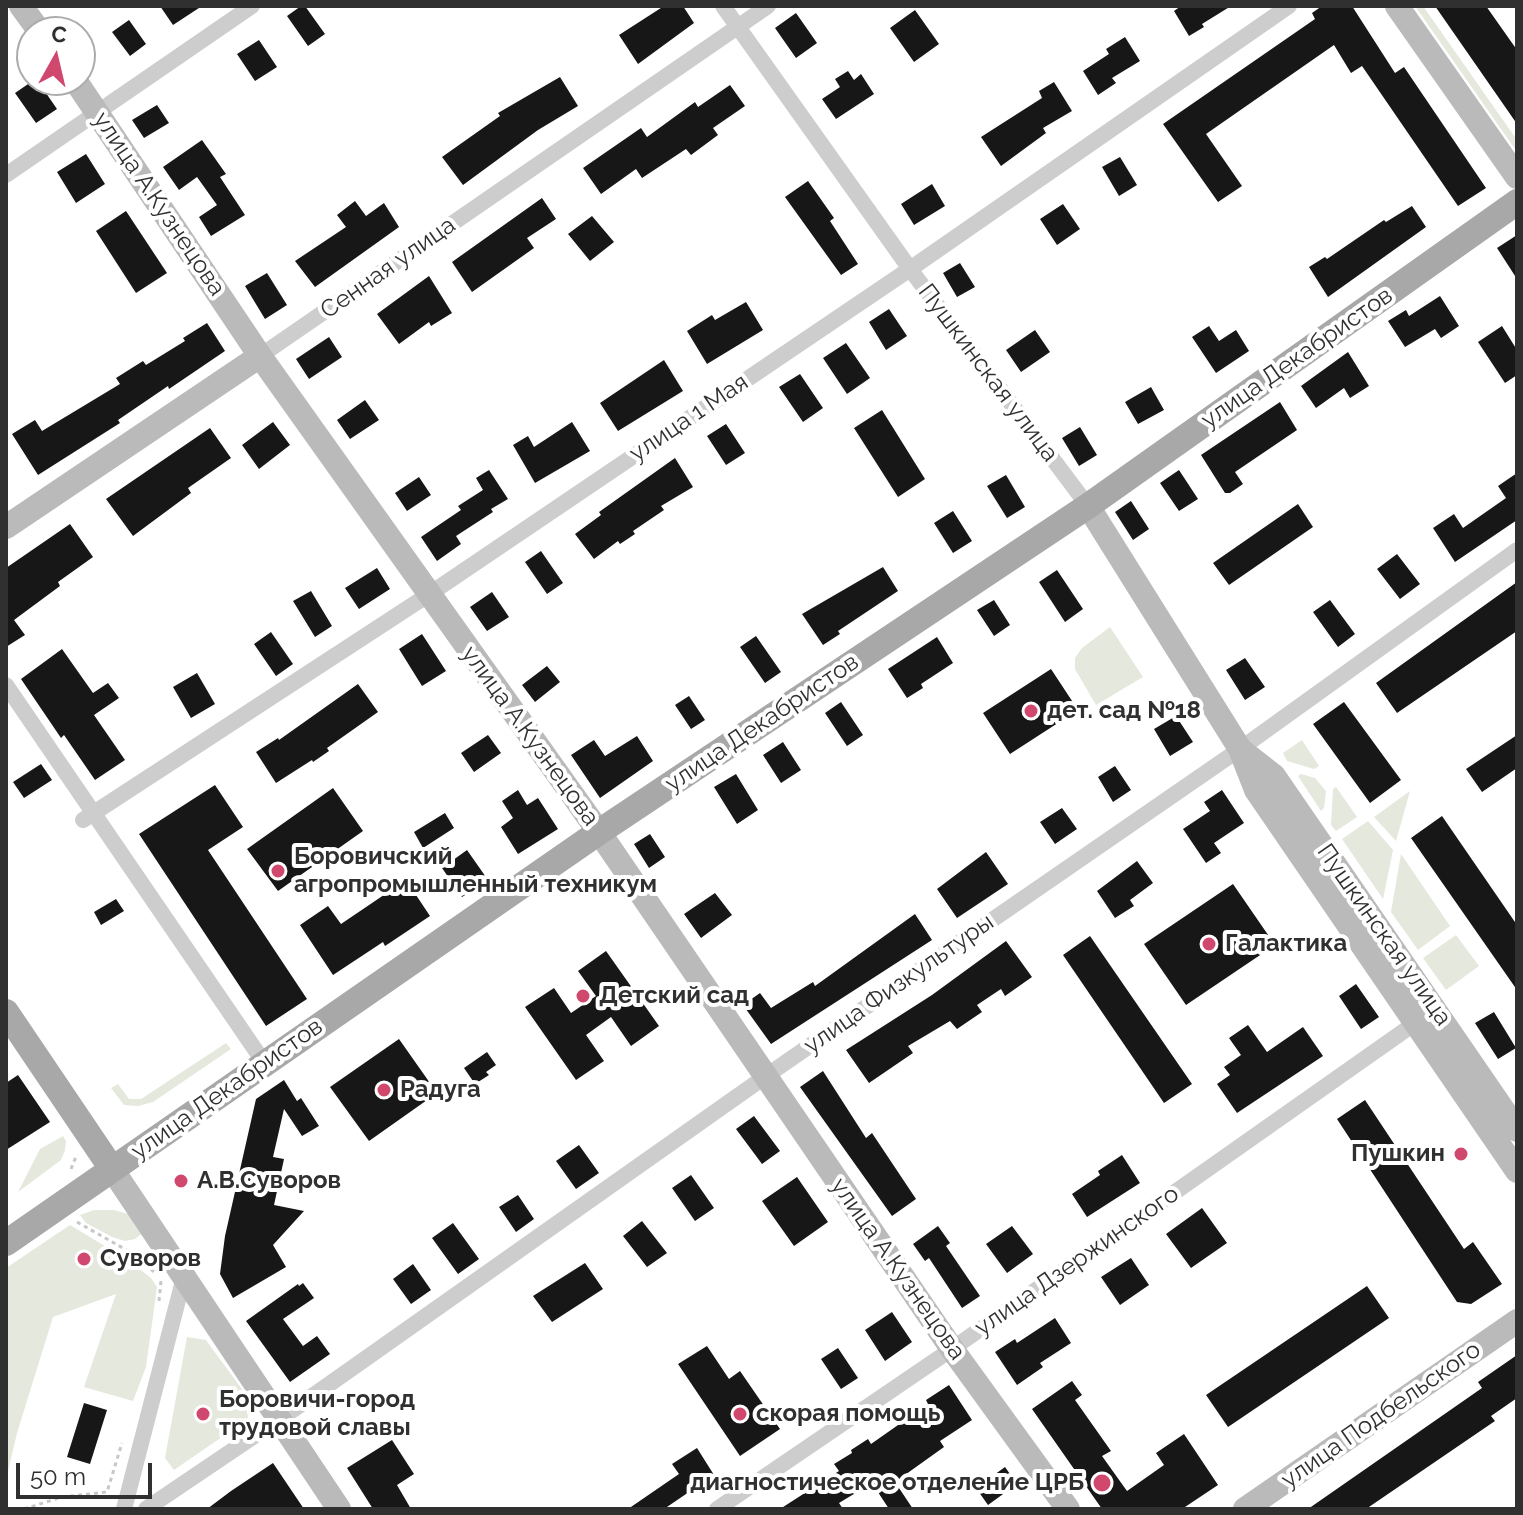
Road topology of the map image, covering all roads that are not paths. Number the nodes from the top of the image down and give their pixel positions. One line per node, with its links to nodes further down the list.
1 (252, 6): 8 (street)
2 (723, 6): 6 (street, Пушкинская улица)
3 (768, 6): 6 (street, Сенная улица)
4 (1289, 6): 12 (street, улица 1 Мая)
5 (1397, 6): 10 (main road)
6 (737, 28): 12 (street, Пушкинская улица); 13 (street, Сенная улица)
7 (87, 96): 8 (main road, улица А.Кузнецова)
8 (98, 111): 9 (street); 13 (main road, улица А.Кузнецова)
9 (6, 175)
10 (1517, 177)
11 (1517, 202): 14 (main road, улица Декабристов)
12 (910, 269): 14 (street, Пушкинская улица); 17 (street, улица 1 Мая)
13 (260, 356): 15 (main road, Сенная улица); 17 (main road, улица А.Кузнецова)
14 (1088, 506): 19 (main road, Пушкинская улица); 21 (main road, улица Декабристов)
15 (6, 527)
16 (1517, 550): 19 (street, улица Физкультуры)
17 (428, 595): 20 (street, улица 1 Мая); 21 (main road, улица А.Кузнецова)
18 (6, 685): 20 (street)
19 (1240, 749): 23 (main road, Пушкинская улица); 25 (street, улица Физкультуры)
20 (88, 817): 24 (street)
21 (599, 832): 24 (main road, улица Декабристов); 25 (main road, улица А.Кузнецова)
22 (6, 1012): 27 (main road)
23 (1426, 1016): 26 (main road, Пушкинская улица); 28 (main road, Пушкинская улица); 32 (street, улица Дзержинского)
24 (265, 1064): 27 (main road, улица Декабристов)
25 (766, 1076): 32 (main road, улица А.Кузнецова); 33 (street, улица Физкультуры)
26 (1517, 1130)
27 (112, 1169): 29 (main road, улица Декабристов); 30 (main road)
28 (1517, 1171)
29 (6, 1243)
30 (184, 1277): 33 (main road); 34 (street)
31 (1517, 1321): 39 (main road, улица Подбельского)
32 (952, 1349): 37 (street, улица Дзержинского); 38 (main road, улица А.Кузнецова)
33 (280, 1419): 35 (street, улица Физкультуры); 36 (main road)
34 (124, 1509)
35 (146, 1509)
36 (339, 1509)
37 (717, 1509)
38 (1068, 1509)
39 (1245, 1509)

